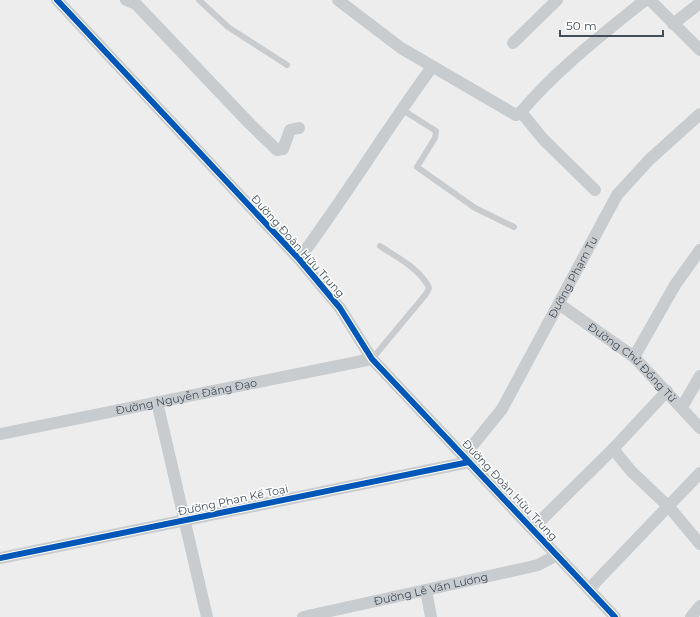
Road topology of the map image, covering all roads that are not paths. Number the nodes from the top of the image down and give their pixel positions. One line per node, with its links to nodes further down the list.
1 (57, 0): 22 (street, Đường Đoàn Hữu Trung)
2 (199, 0): 12 (lane)
3 (338, 0): 13 (street)
4 (557, 0): 10 (street)
5 (645, 0): 15 (street)
6 (650, 0): 9 (street)
7 (134, 1): 17 (street)
8 (700, 3): 9 (street)
9 (673, 24): 11 (street)
10 (513, 43)
11 (700, 50)
12 (287, 65)
13 (432, 68): 14 (street); 15 (street)
14 (402, 109): 19 (lane); 22 (street)
15 (521, 112): 18 (street)
16 (700, 114): 23 (street, Đường Phạm Tu)
17 (299, 128)
18 (595, 190)
19 (514, 227)
20 (380, 246): 25 (lane)
21 (700, 250): 24 (street)
22 (299, 259): 25 (street, Đường Đoàn Hữu Trung)
23 (559, 304): 24 (street, Đường Chử Đồng Tử); 33 (street, Đường Phạm Tu)
24 (634, 357): 27 (street, Đường Chử Đồng Tử)
25 (372, 359): 28 (street, Đường Nguyễn Đăng Đạo); 33 (street, Đường Đoàn Hữu Trung)
26 (700, 376): 29 (street)
27 (667, 391): 29 (street, Đường Chử Đồng Tử); 32 (street)
28 (157, 402): 31 (street, Đường Nguyễn Đăng Đạo); 36 (street)
29 (682, 407): 30 (street, Đường Chử Đồng Tử)
30 (700, 428)
31 (0, 434)
32 (613, 449): 35 (street); 37 (street)
33 (467, 459): 36 (street, Đường Phan Kế Toại); 37 (street, Đường Đoàn Hữu Trung)
34 (700, 473): 35 (street)
35 (669, 507): 38 (street); 41 (street)
36 (185, 520): 40 (street, Đường Phan Kế Toại); 44 (street)
37 (532, 529): 39 (street, Đường Đoàn Hữu Trung)
38 (700, 544)
39 (557, 555): 41 (street, Đường Đoàn Hữu Trung); 42 (street, Đường Lê Văn Lương)
40 (0, 558)
41 (589, 589): 47 (street, Đường Đoàn Hữu Trung)
42 (426, 590): 45 (street, Đường Lê Văn Lương); 46 (street)
43 (700, 606): 48 (street)
44 (207, 617)
45 (303, 617)
46 (431, 617)
47 (615, 617)
48 (691, 617)

